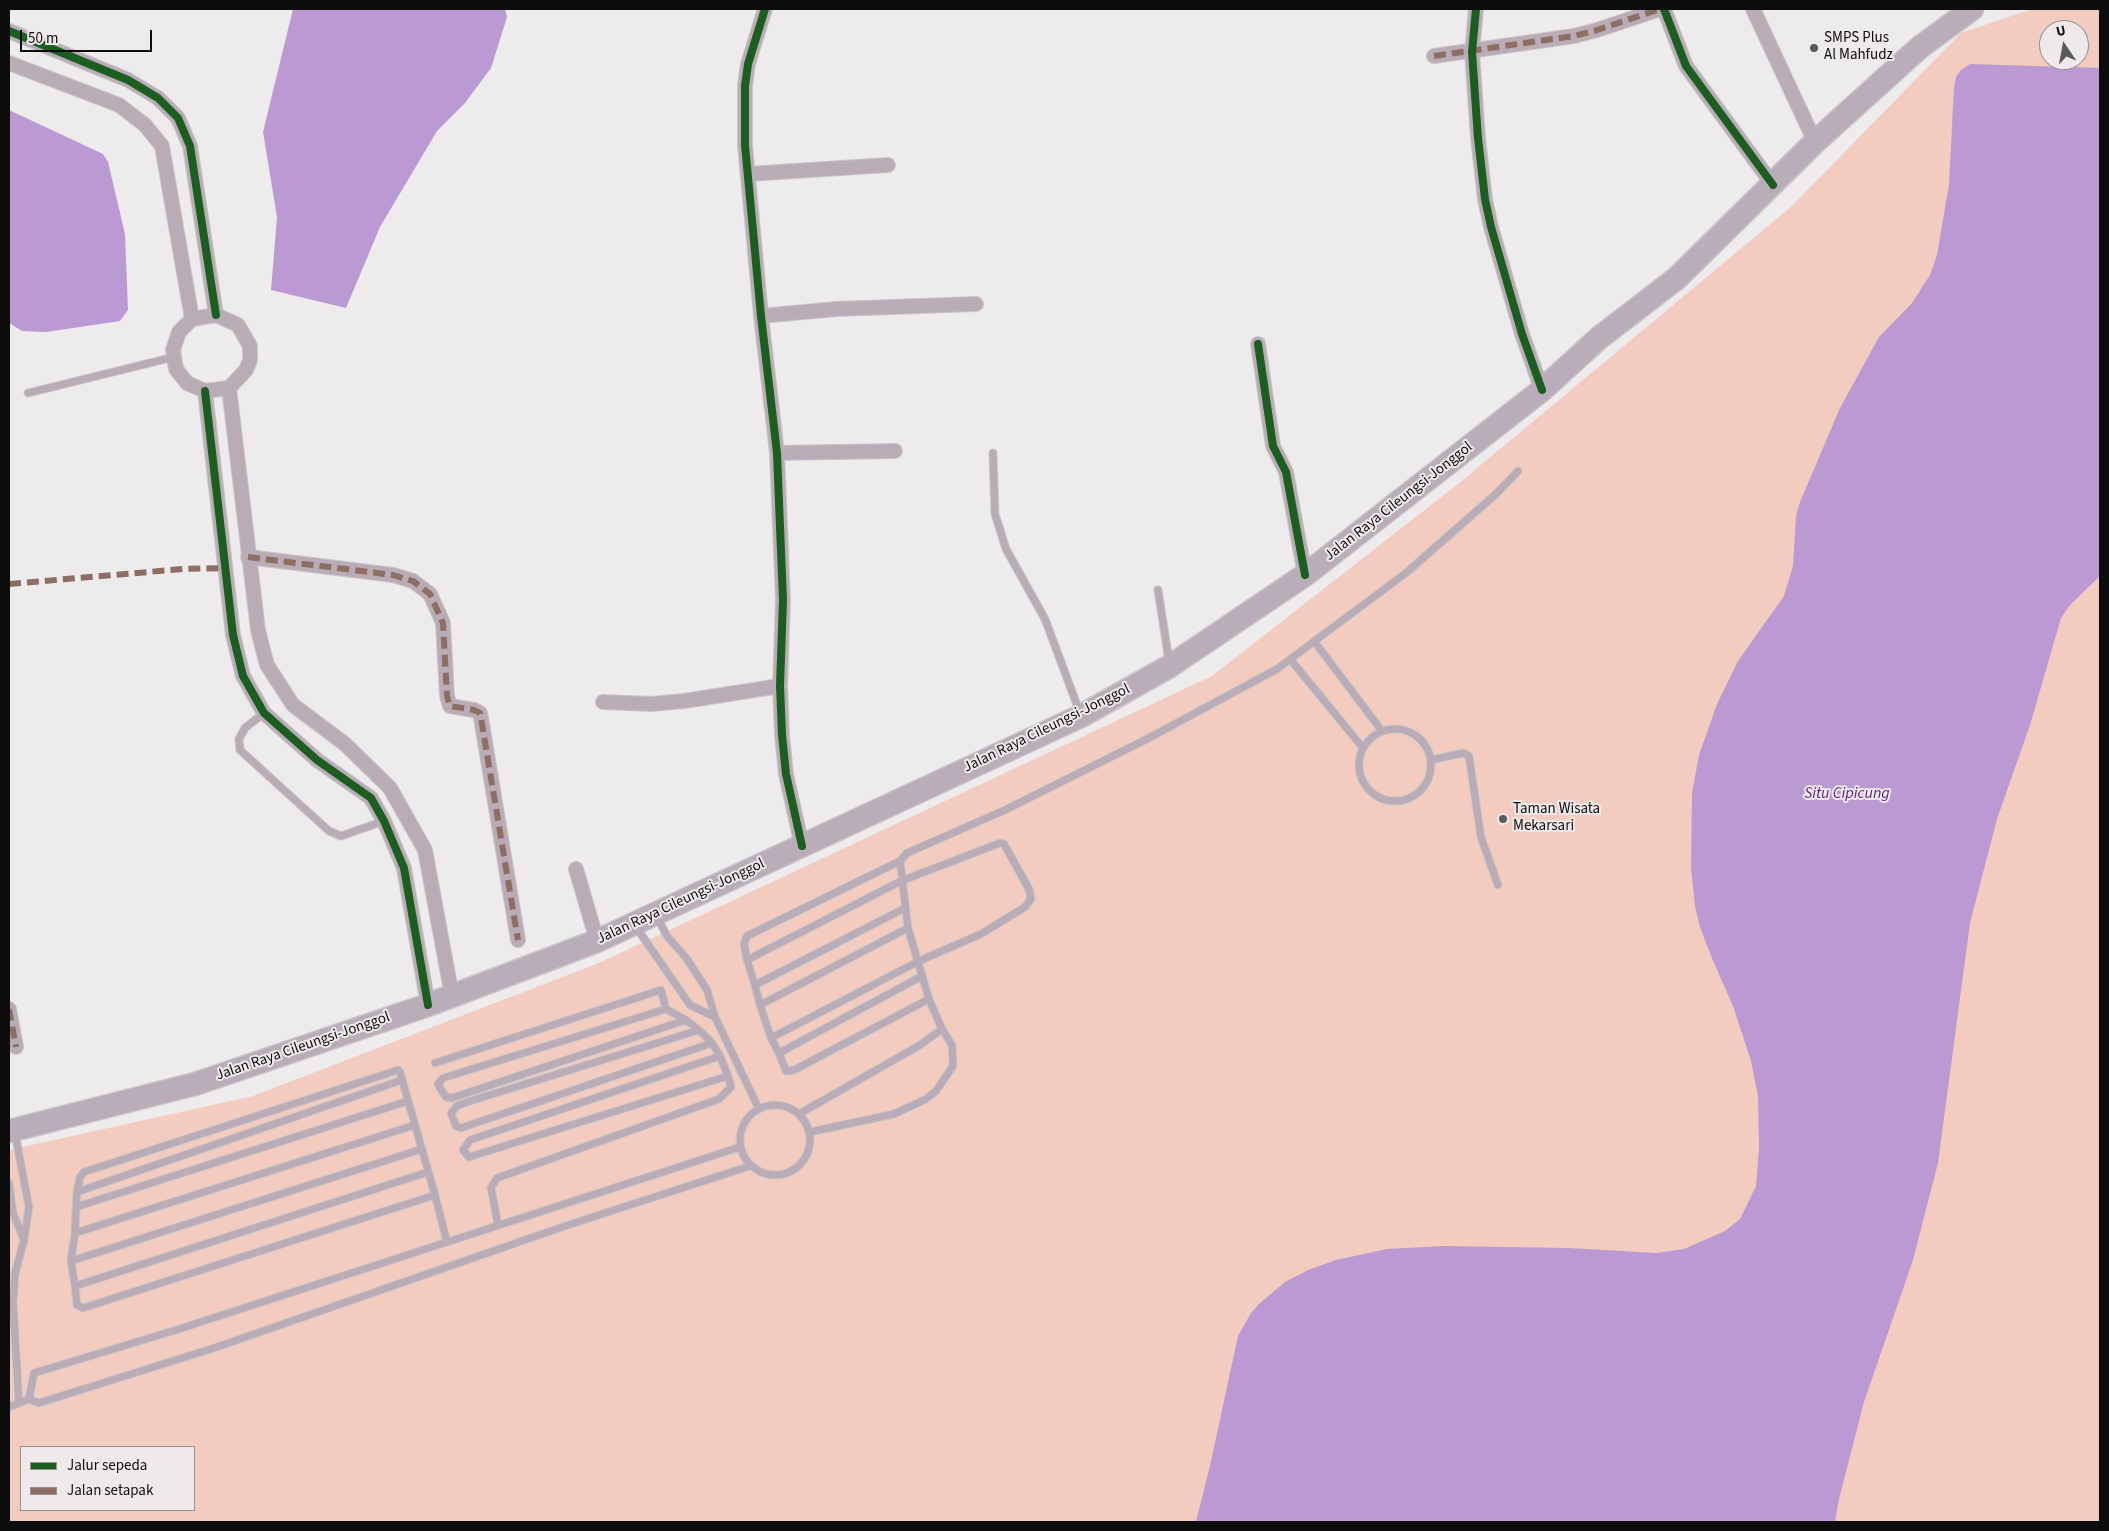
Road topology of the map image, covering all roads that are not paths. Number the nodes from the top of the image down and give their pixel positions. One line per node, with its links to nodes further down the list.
1 (764, 9): 13 (street)
2 (1476, 9): 8 (street)
3 (1660, 9): 8 (street)
4 (1664, 9): 14 (street)
5 (1753, 9): 11 (street)
6 (1972, 9): 11 (main road, Jalan Raya Cileungsi-Jonggol)
7 (9, 31): 16 (street)
8 (1472, 52): 9 (street); 22 (street)
9 (1434, 56)
10 (9, 63): 18 (street)
11 (1814, 142): 14 (main road, Jalan Raya Cileungsi-Jonggol)
12 (888, 165): 13 (street)
13 (748, 174): 17 (street)
14 (1773, 185): 22 (main road, Jalan Raya Cileungsi-Jonggol)
15 (976, 304): 17 (street)
16 (216, 315): 18 (street); 21 (street)
17 (761, 316): 26 (street)
18 (192, 320): 20 (street)
19 (1258, 344): 30 (street)
20 (174, 357): 23 (street); 24 (lane)
21 (229, 388): 23 (street); 29 (street)
22 (1542, 390): 30 (main road, Jalan Raya Cileungsi-Jonggol)
23 (205, 391): 37 (street)
24 (28, 393)
25 (895, 451): 26 (street)
26 (777, 453): 35 (street)
27 (993, 453): 38 (lane)
28 (1518, 472): 32 (lane)
29 (248, 557): 52 (street); 58 (street)
30 (1304, 575): 34 (main road, Jalan Raya Cileungsi-Jonggol)
31 (1158, 590): 34 (lane)
32 (1314, 641): 33 (lane); 39 (lane)
33 (1290, 659): 40 (lane); 44 (lane)
34 (1170, 666): 38 (main road, Jalan Raya Cileungsi-Jonggol)
35 (780, 686): 36 (street); 43 (street)
36 (604, 702)
37 (264, 712): 42 (street); 42 (lane)
38 (1081, 716): 43 (main road, Jalan Raya Cileungsi-Jonggol)
39 (1382, 731): 40 (lane); 41 (lane)
40 (1363, 748): 41 (lane)
41 (1432, 760): 47 (lane)
42 (384, 821): 60 (street)
43 (802, 846): 49 (main road, Jalan Raya Cileungsi-Jonggol)
44 (900, 861): 46 (lane); 54 (lane)
45 (576, 869): 53 (street)
46 (901, 881): 48 (lane); 54 (lane); 55 (lane)
47 (1498, 885)
48 (905, 908): 51 (lane); 57 (lane)
49 (656, 915): 50 (main road, Jalan Raya Cileungsi-Jonggol); 64 (lane)
50 (634, 924): 53 (main road, Jalan Raya Cileungsi-Jonggol); 64 (lane)
51 (908, 928): 55 (lane); 61 (lane)
52 (518, 940)
53 (597, 941): 58 (main road, Jalan Raya Cileungsi-Jonggol)
54 (747, 960): 57 (lane)
55 (919, 962): 56 (lane); 68 (lane)
56 (922, 976): 59 (lane); 71 (lane)
57 (755, 985): 61 (lane)
58 (452, 996): 60 (main road, Jalan Raya Cileungsi-Jonggol)
59 (929, 999): 66 (lane); 71 (lane)
60 (428, 1005): 80 (main road, Jalan Raya Cileungsi-Jonggol)
61 (760, 1005): 68 (lane)
62 (9, 1009): 70 (street)
63 (666, 1009): 65 (lane); 65 (lane); 73 (lane)
64 (714, 1017): 77 (lane)
65 (686, 1020): 67 (lane)
66 (942, 1029): 78 (lane); 81 (lane)
67 (699, 1030): 69 (lane); 69 (lane)
68 (771, 1038): 71 (lane)
69 (712, 1042): 72 (lane)
70 (16, 1047)
71 (779, 1053)
72 (720, 1056): 74 (lane); 74 (lane)
73 (435, 1063)
74 (728, 1076): 90 (lane)
75 (402, 1080): 76 (lane); 87 (lane); 87 (lane)
76 (408, 1100): 79 (lane); 89 (lane)
77 (759, 1109): 78 (lane); 82 (lane)
78 (799, 1114): 81 (lane)
79 (415, 1125): 83 (lane); 91 (lane)
80 (12, 1131): 92 (lane)
81 (810, 1132): 84 (lane)
82 (740, 1147): 84 (lane); 90 (lane)
83 (422, 1149): 85 (lane); 94 (lane)
84 (750, 1166): 96 (lane)
85 (428, 1172): 88 (lane); 95 (lane)
86 (9, 1184): 92 (lane)
87 (77, 1192): 89 (lane)
88 (435, 1195): 93 (lane); 95 (lane)
89 (76, 1207): 91 (lane)
90 (498, 1225): 93 (lane)
91 (76, 1233): 94 (lane)
92 (24, 1240): 97 (lane)
93 (447, 1242): 96 (lane)
94 (71, 1261): 95 (lane)
95 (75, 1286)
96 (29, 1398): 97 (lane)
97 (19, 1403): 98 (lane)
98 (9, 1407)

